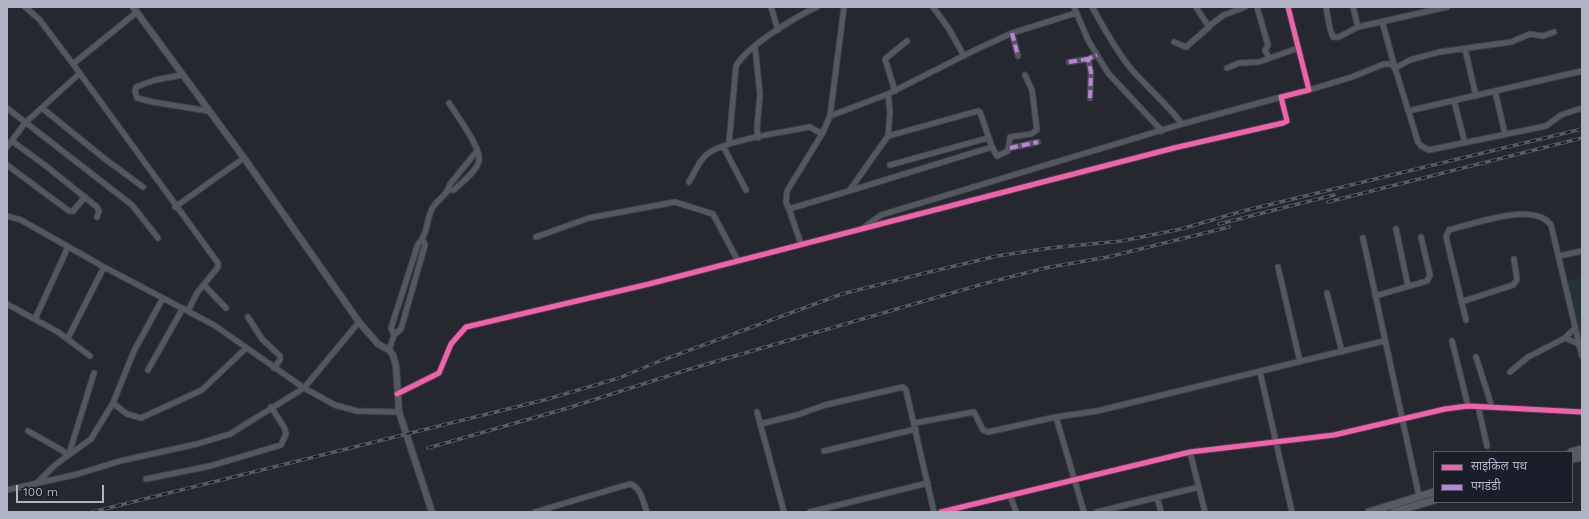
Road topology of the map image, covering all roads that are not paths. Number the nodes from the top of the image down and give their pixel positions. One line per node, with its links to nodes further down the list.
1 (25, 7): 34 (street)
2 (771, 7): 20 (street)
3 (817, 7): 20 (street)
4 (844, 7): 55 (street)
5 (932, 7): 29 (street)
6 (1074, 7): 16 (street)
7 (1092, 7): 57 (street)
8 (1196, 7): 18 (street)
9 (1245, 7): 18 (street)
10 (1257, 7): 31 (street)
11 (1288, 7): 26 (street)
12 (1326, 7): 19 (street)
13 (1355, 7): 19 (street)
14 (1447, 7): 17 (street)
15 (135, 10): 34 (street); 39 (street)
16 (1076, 13): 22 (street); 28 (street)
17 (1382, 22): 19 (street); 36 (street)
18 (1209, 26): 24 (street)
19 (1358, 27)
20 (778, 30): 25 (street)
21 (1554, 32): 27 (street)
22 (1012, 34): 29 (street); 30 (street)
23 (907, 41): 42 (street)
24 (1174, 42)
25 (755, 46): 63 (street); 67 (street)
26 (1298, 48): 31 (street); 41 (street)
27 (1465, 49): 36 (street); 45 (street)
28 (1097, 55): 32 (street); 58 (street)
29 (964, 56): 42 (street)
30 (1018, 56)
31 (1269, 58): 35 (street)
32 (1088, 59): 33 (street); 47 (street)
33 (1069, 62)
34 (73, 64): 38 (street)
35 (1227, 68)
36 (1395, 68): 41 (street); 54 (street)
37 (1582, 71): 43 (street)
38 (80, 73): 51 (street); 83 (street)
39 (182, 75): 53 (street); 53 (street)
40 (1025, 75): 72 (street)
41 (1309, 90): 46 (street)
42 (895, 91): 44 (street)
43 (1496, 92): 45 (street); 60 (street)
44 (888, 94): 55 (street); 62 (street)
45 (1476, 96): 48 (street)
46 (1281, 97): 57 (street); 87 (street)
47 (1090, 98)
48 (1454, 101): 54 (street); 68 (street)
49 (449, 102): 73 (street)
50 (7, 108): 56 (street)
51 (42, 108): 56 (street); 78 (street)
52 (1582, 108): 60 (street)
53 (208, 110): 74 (street)
54 (1408, 111): 68 (street)
55 (830, 116): 59 (street)
56 (25, 123): 65 (street); 91 (street)
57 (1182, 124): 58 (street)
58 (1162, 131): 87 (street)
59 (822, 134): 63 (street); 84 (street)
60 (1505, 134): 68 (street)
61 (7, 135): 65 (street)
62 (888, 136): 64 (street); 81 (street)
63 (758, 138): 67 (street)
64 (988, 138): 71 (street); 76 (street)
65 (12, 140): 70 (street); 82 (street)
66 (1038, 142): 72 (street)
67 (729, 143): 69 (street)
68 (1465, 143)
69 (723, 146): 77 (street); 80 (street)
70 (7, 147)
71 (992, 147): 72 (street); 81 (street)
72 (1010, 148)
73 (477, 151): 79 (street); 79 (street)
74 (244, 158): 83 (street); 115 (street)
75 (7, 166): 82 (street)
76 (890, 166)
77 (689, 182)
78 (143, 187)
79 (449, 190): 93 (street)
80 (746, 190)
81 (849, 191): 84 (street)
82 (85, 196): 86 (street)
83 (175, 207): 102 (street)
84 (789, 209): 94 (street)
85 (7, 216): 95 (street)
86 (97, 217)
87 (862, 229): 94 (street)
88 (1396, 229): 103 (street)
89 (536, 237): 99 (street)
90 (1421, 237): 103 (street)
91 (158, 238)
92 (1363, 238): 105 (street)
93 (423, 240): 117 (street); 117 (street)
94 (801, 244): 99 (street)
95 (68, 247): 100 (street); 113 (street)
96 (1582, 251): 97 (street)
97 (1558, 256): 107 (street); 116 (street)
98 (1514, 259): 107 (street)
99 (738, 261): 136 (street)
100 (104, 267): 106 (street); 118 (street)
101 (1278, 267): 129 (street)
102 (204, 285): 110 (street); 111 (street)
103 (1408, 286): 105 (street)
104 (1327, 293): 125 (street)
105 (1375, 296): 120 (street)
106 (163, 298): 109 (street); 137 (street)
107 (1460, 302): 114 (street)
108 (7, 304): 113 (street)
109 (183, 308): 111 (street); 131 (street)
110 (226, 308)
111 (188, 311): 123 (street)
112 (248, 317): 130 (street)
113 (35, 319): 118 (street)
114 (1466, 320)
115 (359, 322): 124 (street); 135 (street)
116 (1575, 328): 119 (street); 122 (street)
117 (394, 335): 124 (street)
118 (68, 338): 126 (street)
119 (1565, 338): 122 (street); 133 (street)
120 (1384, 341): 125 (street); 146 (street)
121 (1452, 341): 138 (street)
122 (1579, 344): 127 (street)
123 (246, 348): 130 (street); 137 (street)
124 (389, 350): 136 (street)
125 (1342, 352): 129 (street)
126 (90, 356)
127 (1582, 356)
128 (1476, 357): 140 (street)
129 (1300, 362): 132 (street)
130 (274, 368): 135 (street)
131 (148, 370)
132 (1260, 372): 145 (street); 151 (street)
133 (1510, 372)
134 (94, 373): 155 (street)
135 (304, 388): 141 (street); 142 (street)
136 (397, 394): 142 (street)
137 (113, 403): 155 (street)
138 (1468, 406): 139 (street); 146 (street)
139 (1478, 406): 140 (street); 152 (street)
140 (1492, 407): 144 (street)
141 (271, 408): 156 (street); 159 (street)
142 (399, 412): 167 (street)
143 (757, 412): 148 (street)
144 (1582, 412)
145 (1056, 417): 147 (street); 157 (street)
146 (1403, 419): 151 (street); 164 (street)
147 (915, 423): 148 (street); 149 (street)
148 (760, 424): 170 (street)
149 (916, 429): 153 (street); 158 (street)
150 (28, 431): 155 (street)
151 (1276, 442): 154 (street); 179 (street)
152 (1487, 446)
153 (824, 451)
154 (1190, 452): 157 (street); 160 (street)
155 (68, 455): 159 (street)
156 (146, 479)
157 (1074, 479): 163 (street); 175 (street)
158 (928, 482): 171 (street); 172 (street)
159 (37, 483): 161 (street)
160 (1199, 487): 165 (street); 178 (street)
161 (7, 490)
162 (1433, 492): 164 (main road)
163 (1010, 495): 173 (street); 174 (street)
164 (1419, 496): 180 (main road)
165 (1157, 497): 176 (street); 177 (street)
166 (1433, 500): 181 (main road)
167 (432, 512)
168 (534, 512): 169 (street)
169 (647, 512)
170 (784, 512)
171 (810, 512)
172 (934, 512)
173 (941, 512)
174 (1016, 512)
175 (1084, 512)
176 (1097, 512)
177 (1161, 512)
178 (1205, 512)
179 (1292, 512)
180 (1370, 512)
181 (1394, 512)

